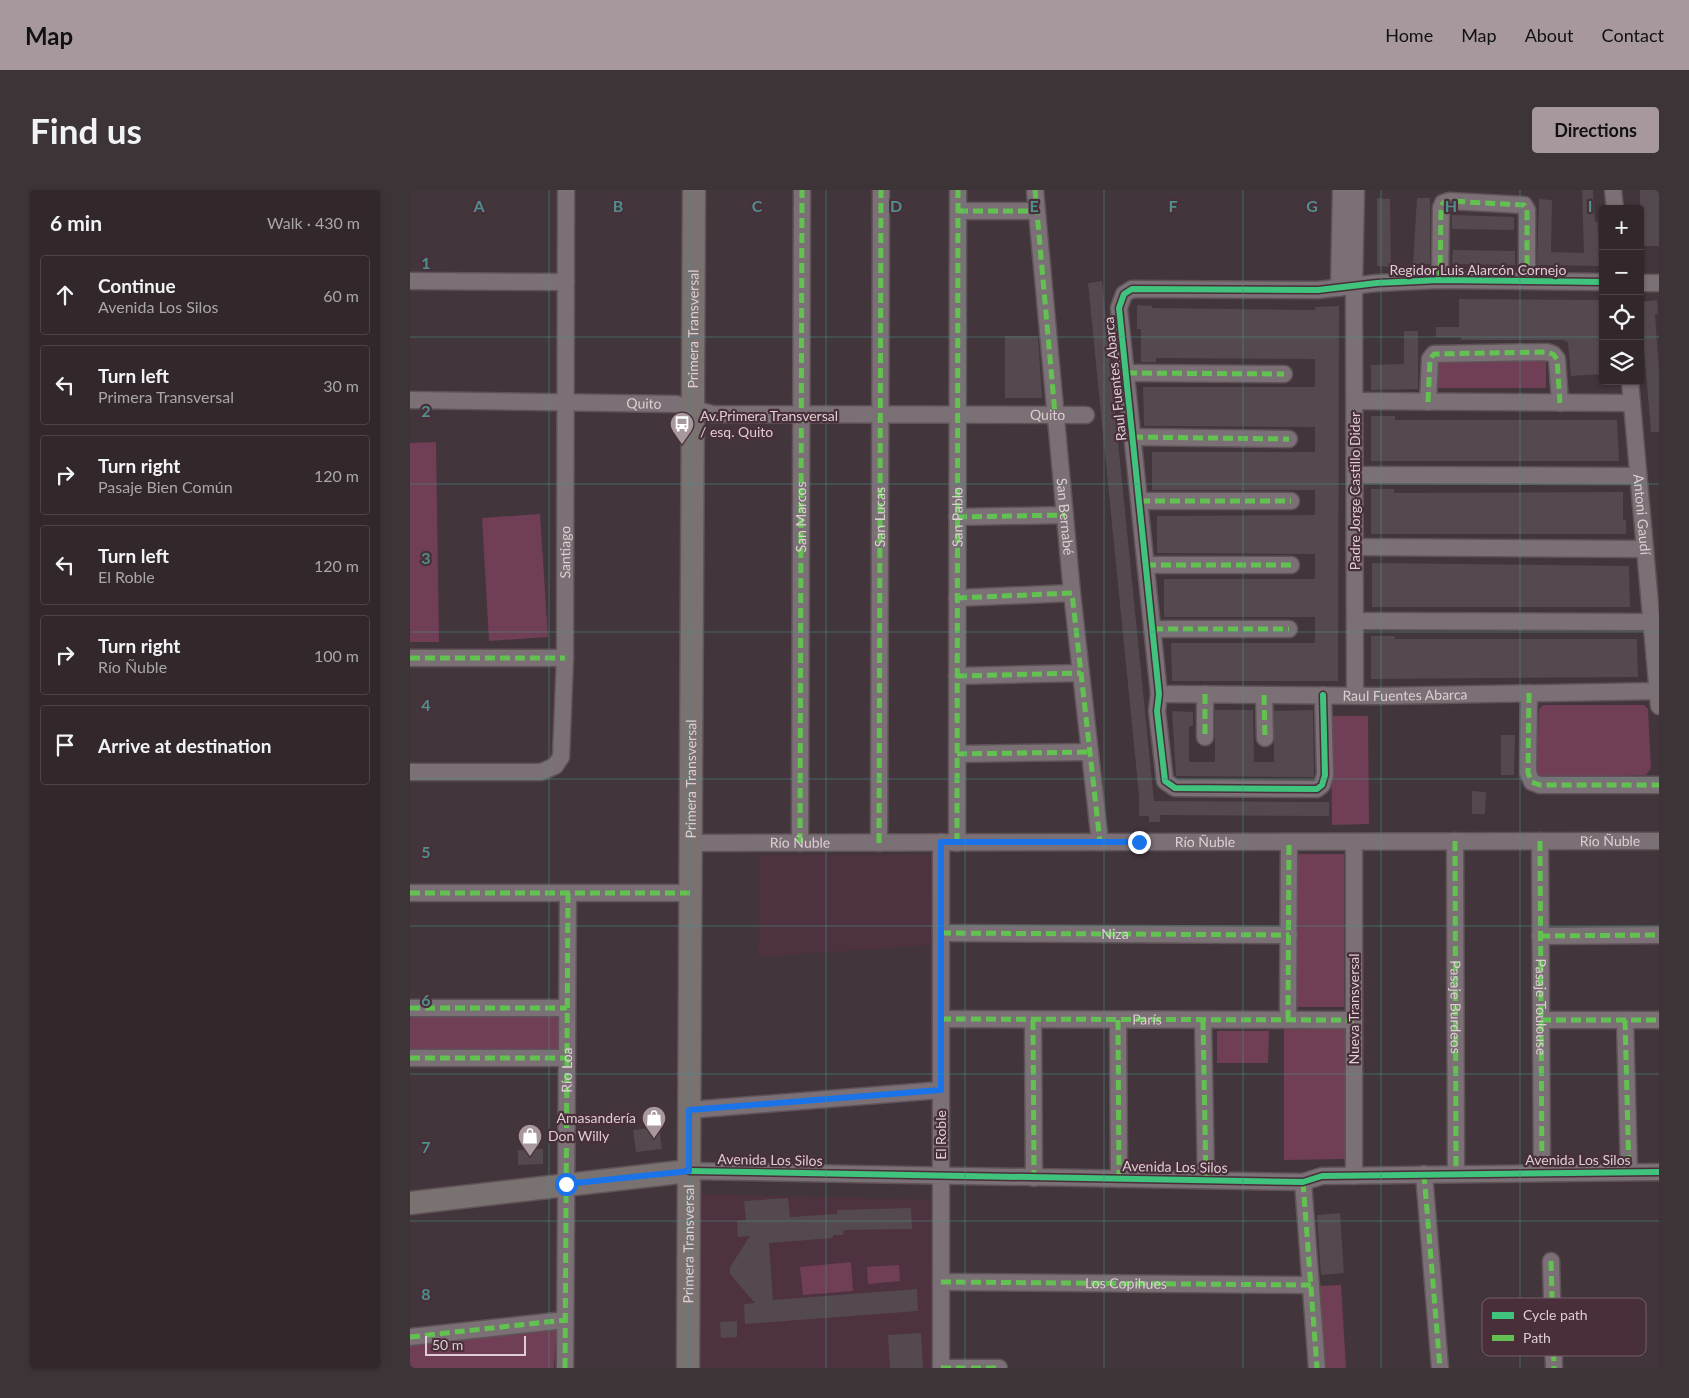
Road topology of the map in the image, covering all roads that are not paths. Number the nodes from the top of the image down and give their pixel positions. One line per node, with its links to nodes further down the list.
1 (566, 190): 16 (street, Santiago)
2 (694, 190): 30 (main road, Primera Transversal)
3 (802, 190): 31 (street, San Marcos)
4 (881, 190): 32 (street, San Lucas)
5 (958, 190): 11 (street, San Pablo)
6 (1035, 190): 12 (street, San Bernabé)
7 (1341, 190): 20 (street)
8 (1356, 190): 20 (street)
9 (1613, 190): 10 (street)
10 (1615, 205)
11 (958, 211): 12 (street); 33 (street, San Pablo)
12 (1037, 211): 34 (street, San Bernabé)
13 (1440, 280): 14 (street, Regidor Luis Alarcón Cornejo); 14 (street); 20 (street, Regidor Luis Alarcón Cornejo)
14 (1527, 280): 17 (street, Regidor Luis Alarcón Cornejo)
15 (410, 281): 16 (street)
16 (566, 282): 25 (street, Santiago)
17 (1599, 282)
18 (1644, 282): 19 (street)
19 (1659, 283)
20 (1347, 287): 21 (street, Raul Fuentes Abarca); 26 (street, Padre Jorge Castillo Dider)
21 (1127, 373): 22 (street); 36 (street, Raul Fuentes Abarca)
22 (1284, 374)
23 (1630, 385): 29 (street, Antoni Gaudí)
24 (410, 400): 25 (street, Quito)
25 (565, 402): 30 (street, Quito); 55 (street, Santiago)
26 (1355, 402): 27 (street); 38 (street, Padre Jorge Castillo Dider)
27 (1428, 402): 28 (street); 28 (street)
28 (1560, 403): 29 (street)
29 (1632, 403): 39 (street, Antoni Gaudí)
30 (694, 409): 31 (street, Quito); 78 (main road, Primera Transversal)
31 (801, 414): 32 (street, Quito); 79 (street, San Marcos)
32 (880, 414): 33 (street, Quito); 80 (street, San Lucas)
33 (958, 414): 34 (street, Quito); 43 (street, San Pablo)
34 (1055, 414): 35 (street, Quito); 42 (street, San Bernabé)
35 (1086, 414)
36 (1134, 437): 37 (street); 40 (street, Raul Fuentes Abarca)
37 (1289, 439)
38 (1355, 475): 39 (street); 44 (street, Padre Jorge Castillo Dider)
39 (1638, 476): 45 (street, Antoni Gaudí)
40 (1140, 501): 41 (street); 47 (street, Raul Fuentes Abarca)
41 (1291, 501)
42 (1065, 515): 43 (street); 48 (street, San Bernabé)
43 (957, 517): 49 (street, San Pablo)
44 (1355, 547): 45 (street); 50 (street, Padre Jorge Castillo Dider)
45 (1645, 549): 51 (street, Antoni Gaudí)
46 (1291, 564): 47 (street)
47 (1146, 566): 52 (street, Raul Fuentes Abarca)
48 (1072, 593): 49 (street); 56 (street, San Bernabé)
49 (957, 598): 57 (street, San Pablo)
50 (1354, 621): 51 (street); 63 (street, Padre Jorge Castillo Dider)
51 (1652, 622): 64 (street, Antoni Gaudí)
52 (1153, 629): 53 (street); 59 (street, Raul Fuentes Abarca)
53 (1289, 629)
54 (410, 658): 55 (street)
55 (565, 658): 69 (street, Santiago)
56 (1081, 673): 57 (street); 67 (street, San Bernabé)
57 (957, 676): 68 (street, San Pablo)
58 (1529, 693): 63 (street, Raul Fuentes Abarca); 64 (street, Raul Fuentes Abarca); 70 (street)
59 (1160, 694): 60 (street, Raul Fuentes Abarca); 62 (street)
60 (1205, 694): 61 (street, Raul Fuentes Abarca); 65 (street)
61 (1264, 695): 62 (street, Raul Fuentes Abarca); 66 (street)
62 (1323, 695): 63 (street, Raul Fuentes Abarca)
63 (1354, 696)
64 (1659, 696)
65 (1205, 737)
66 (1265, 738)
67 (1090, 752): 68 (street); 75 (street, San Bernabé)
68 (957, 754): 74 (street, San Pablo)
69 (410, 772)
70 (1659, 785)
71 (1455, 841): 72 (street, Río Ñuble); 77 (street, Río Ñuble); 108 (street, Pasaje Burdeos)
72 (1540, 841): 73 (street, Río Ñuble); 87 (street, Pasaje Toulouse)
73 (1659, 841)
74 (949, 842): 75 (street, Río Ñuble); 80 (street, Río Ñuble); 84 (street, El Roble)
75 (1100, 842): 76 (street, Río Ñuble)
76 (1289, 842): 77 (street, Río Ñuble); 86 (street)
77 (1354, 842): 95 (street, Nueva Transversal)
78 (691, 843): 79 (street, Río Ñuble); 83 (main road, Primera Transversal)
79 (800, 843): 80 (street, Río Ñuble)
80 (879, 843)
81 (410, 892): 82 (street)
82 (568, 893): 83 (street); 89 (street, Río Loa)
83 (691, 893): 102 (main road, Primera Transversal)
84 (941, 934): 86 (street, Niza); 90 (street, El Roble)
85 (1659, 935): 87 (street)
86 (1289, 936): 94 (street)
87 (1540, 936): 96 (street, Pasaje Toulouse)
88 (410, 1008): 89 (street)
89 (567, 1008): 100 (street, Río Loa)
90 (941, 1019): 91 (street, París); 101 (street, El Roble)
91 (1033, 1020): 92 (street, París); 111 (street)
92 (1118, 1020): 93 (street, París); 112 (street)
93 (1203, 1020): 94 (street, París); 113 (street)
94 (1288, 1020): 95 (street, París)
95 (1354, 1020): 110 (street, Nueva Transversal)
96 (1541, 1020): 97 (street); 106 (street, Pasaje Toulouse)
97 (1626, 1020): 98 (street); 104 (street)
98 (1659, 1020)
99 (410, 1058): 100 (street)
100 (567, 1058): 115 (street, Río Loa)
101 (941, 1090): 102 (street); 109 (street, El Roble)
102 (689, 1110): 103 (main road, Primera Transversal)
103 (689, 1171): 109 (street, Avenida Los Silos); 115 (main road, Avenida Los Silos); 124 (main road, Primera Transversal)
104 (1628, 1172): 105 (street, Avenida Los Silos); 106 (street, Avenida Los Silos)
105 (1659, 1172)
106 (1542, 1173): 108 (street, Avenida Los Silos)
107 (1424, 1174): 108 (street, Avenida Los Silos); 110 (street, Avenida Los Silos); 128 (street)
108 (1456, 1174)
109 (941, 1176): 111 (street, Avenida Los Silos); 118 (street, El Roble)
110 (1354, 1176): 114 (street, Avenida Los Silos)
111 (1034, 1178): 112 (street, Avenida Los Silos)
112 (1119, 1179): 113 (street, Avenida Los Silos)
113 (1206, 1180): 114 (street, Avenida Los Silos)
114 (1303, 1182): 119 (street)
115 (566, 1184): 116 (main road, Avenida Los Silos); 121 (street, Río Loa)
116 (410, 1203)
117 (1551, 1261): 120 (street)
118 (941, 1282): 119 (street, Los Copihues); 125 (street, El Roble)
119 (1311, 1285): 127 (street)
120 (1552, 1298)
121 (565, 1320): 122 (street); 123 (street, Río Loa)
122 (410, 1337)
123 (565, 1368)
124 (688, 1368)
125 (941, 1368): 126 (street)
126 (999, 1368)
127 (1317, 1368)
128 (1440, 1368)

